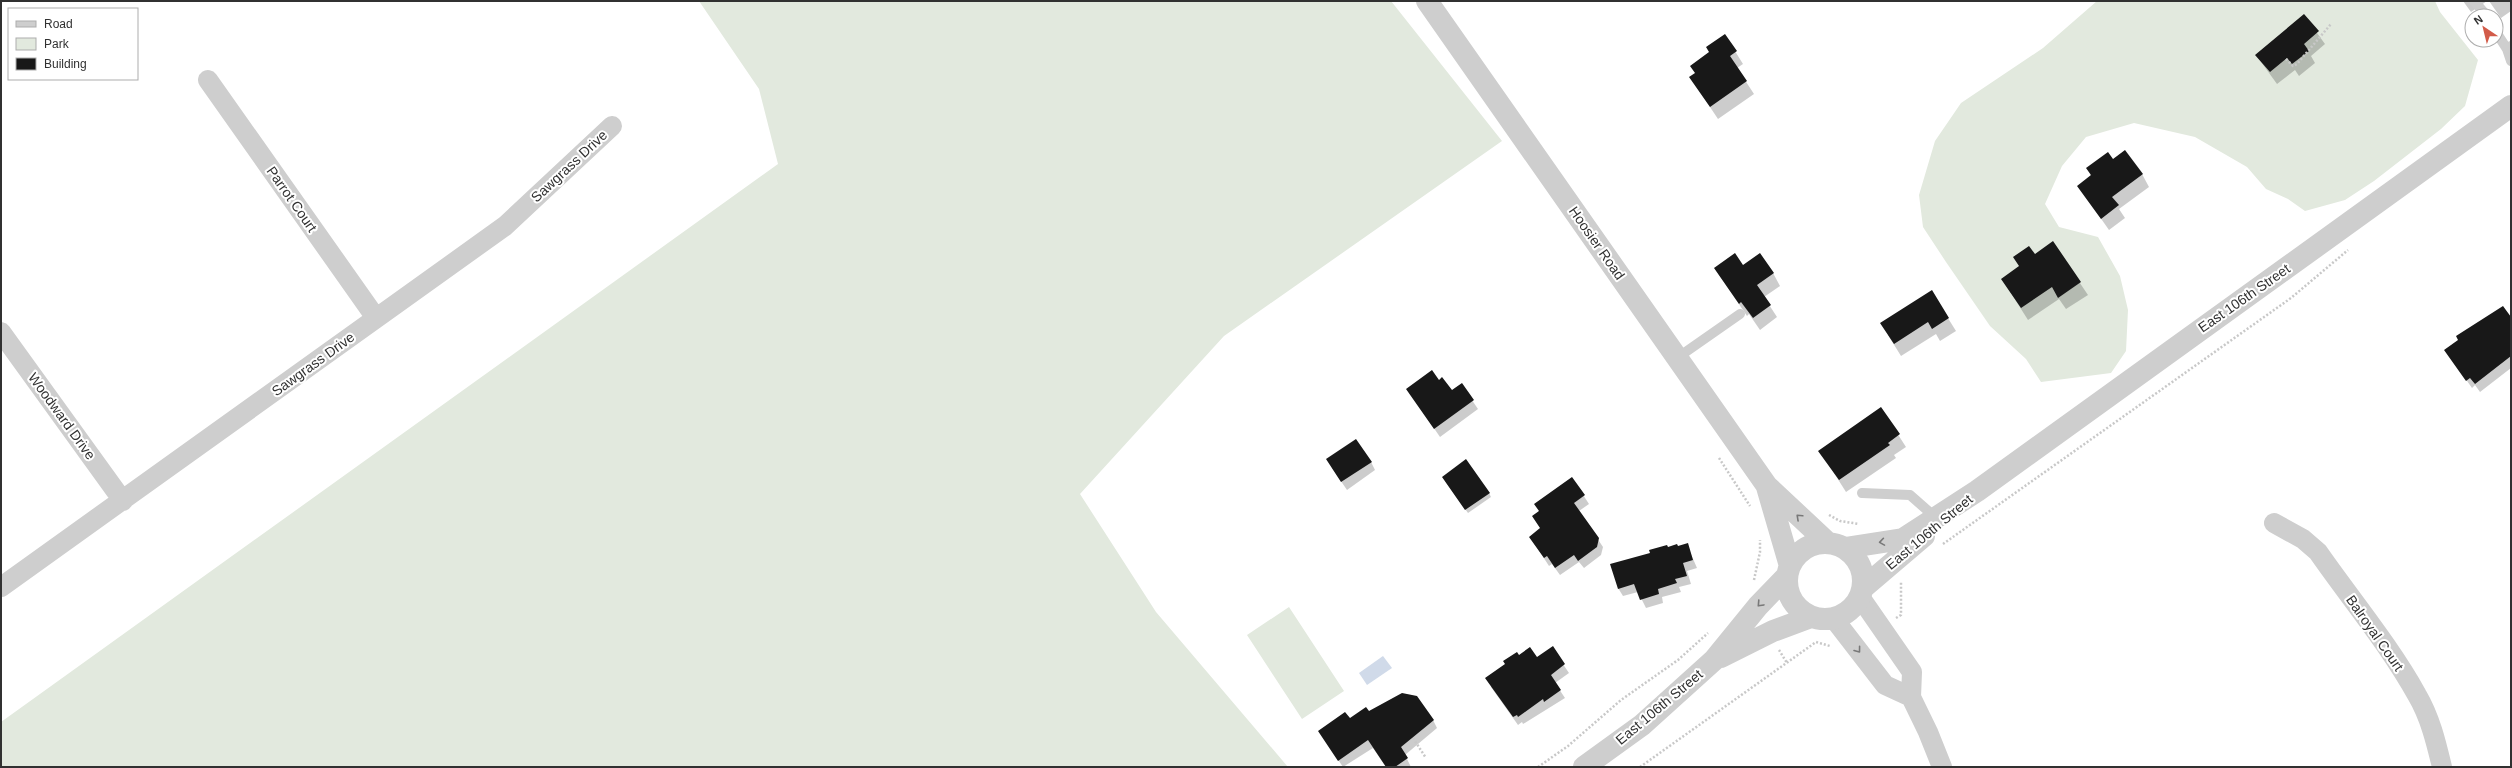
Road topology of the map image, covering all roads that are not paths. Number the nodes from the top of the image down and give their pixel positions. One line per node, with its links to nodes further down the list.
1 (1426, 1): 10 (street, Hoosier Road)
2 (2509, 48): 3 (lane)
3 (2511, 61)
4 (208, 80): 8 (street, Parrot Court)
5 (2511, 106): 12 (street, East 106th Street)
6 (612, 126): 8 (street, Sawgrass Drive)
7 (1740, 314): 10 (lane)
8 (376, 318): 14 (street, Sawgrass Drive)
9 (1, 332): 14 (street, Woodward Drive)
10 (1677, 358): 11 (street, Hoosier Road)
11 (1766, 486): 17 (street, Hoosier Road, one-way to 11); 18 (street, Hoosier Road)
12 (1977, 491): 15 (street, East 106th Street); 20 (street, East 106th Street)
13 (1862, 493): 15 (lane)
14 (123, 500): 19 (street, Sawgrass Drive)
15 (1935, 518): 17 (street, East 106th Street, one-way to 17)
16 (2274, 523): 27 (street, Balroyal Court)
17 (1836, 546): 18 (street); 20 (street)
18 (1788, 571): 21 (street); 23 (street, East 106th Street, one-way to 23)
19 (1, 587)
20 (1861, 592): 22 (street); 24 (street)
21 (1811, 617): 22 (street); 23 (street, East 106th Street)
22 (1834, 619): 24 (street, one-way to 24)
23 (1714, 660): 25 (street, East 106th Street)
24 (1911, 697): 26 (street)
25 (1584, 767)
26 (1942, 767)
27 (2442, 767)

